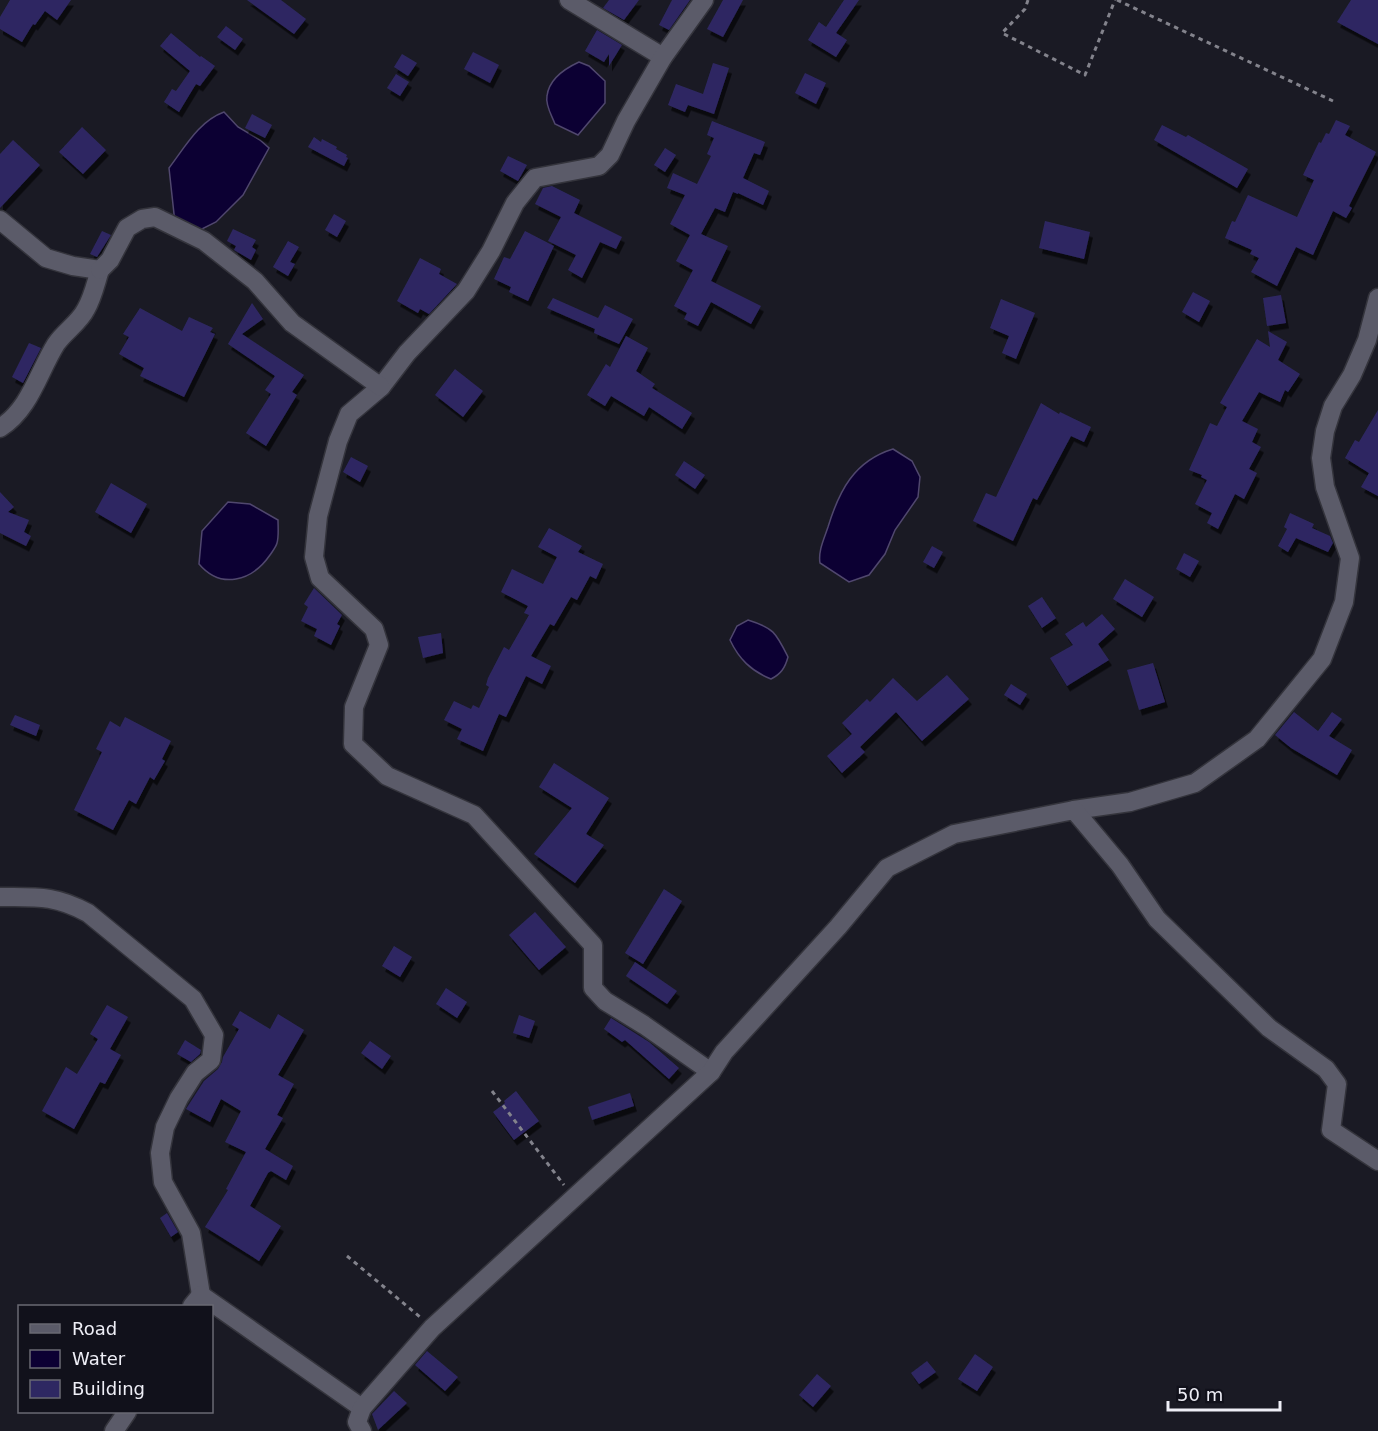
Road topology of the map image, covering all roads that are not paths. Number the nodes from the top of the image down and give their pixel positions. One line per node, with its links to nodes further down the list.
1 (570, 0): 3 (street)
2 (704, 0): 3 (street)
3 (663, 57): 7 (street)
4 (0, 220): 5 (street)
5 (100, 270): 7 (street); 8 (street)
6 (1378, 298): 9 (street)
7 (381, 387): 11 (street)
8 (0, 428)
9 (1074, 810): 11 (street); 12 (street)
10 (0, 897): 13 (street)
11 (711, 1072): 15 (street)
12 (1378, 1161)
13 (197, 1301)
14 (213, 1311): 15 (street)
15 (362, 1408): 18 (street)
16 (126, 1413): 17 (street)
17 (114, 1431)
18 (362, 1431)

